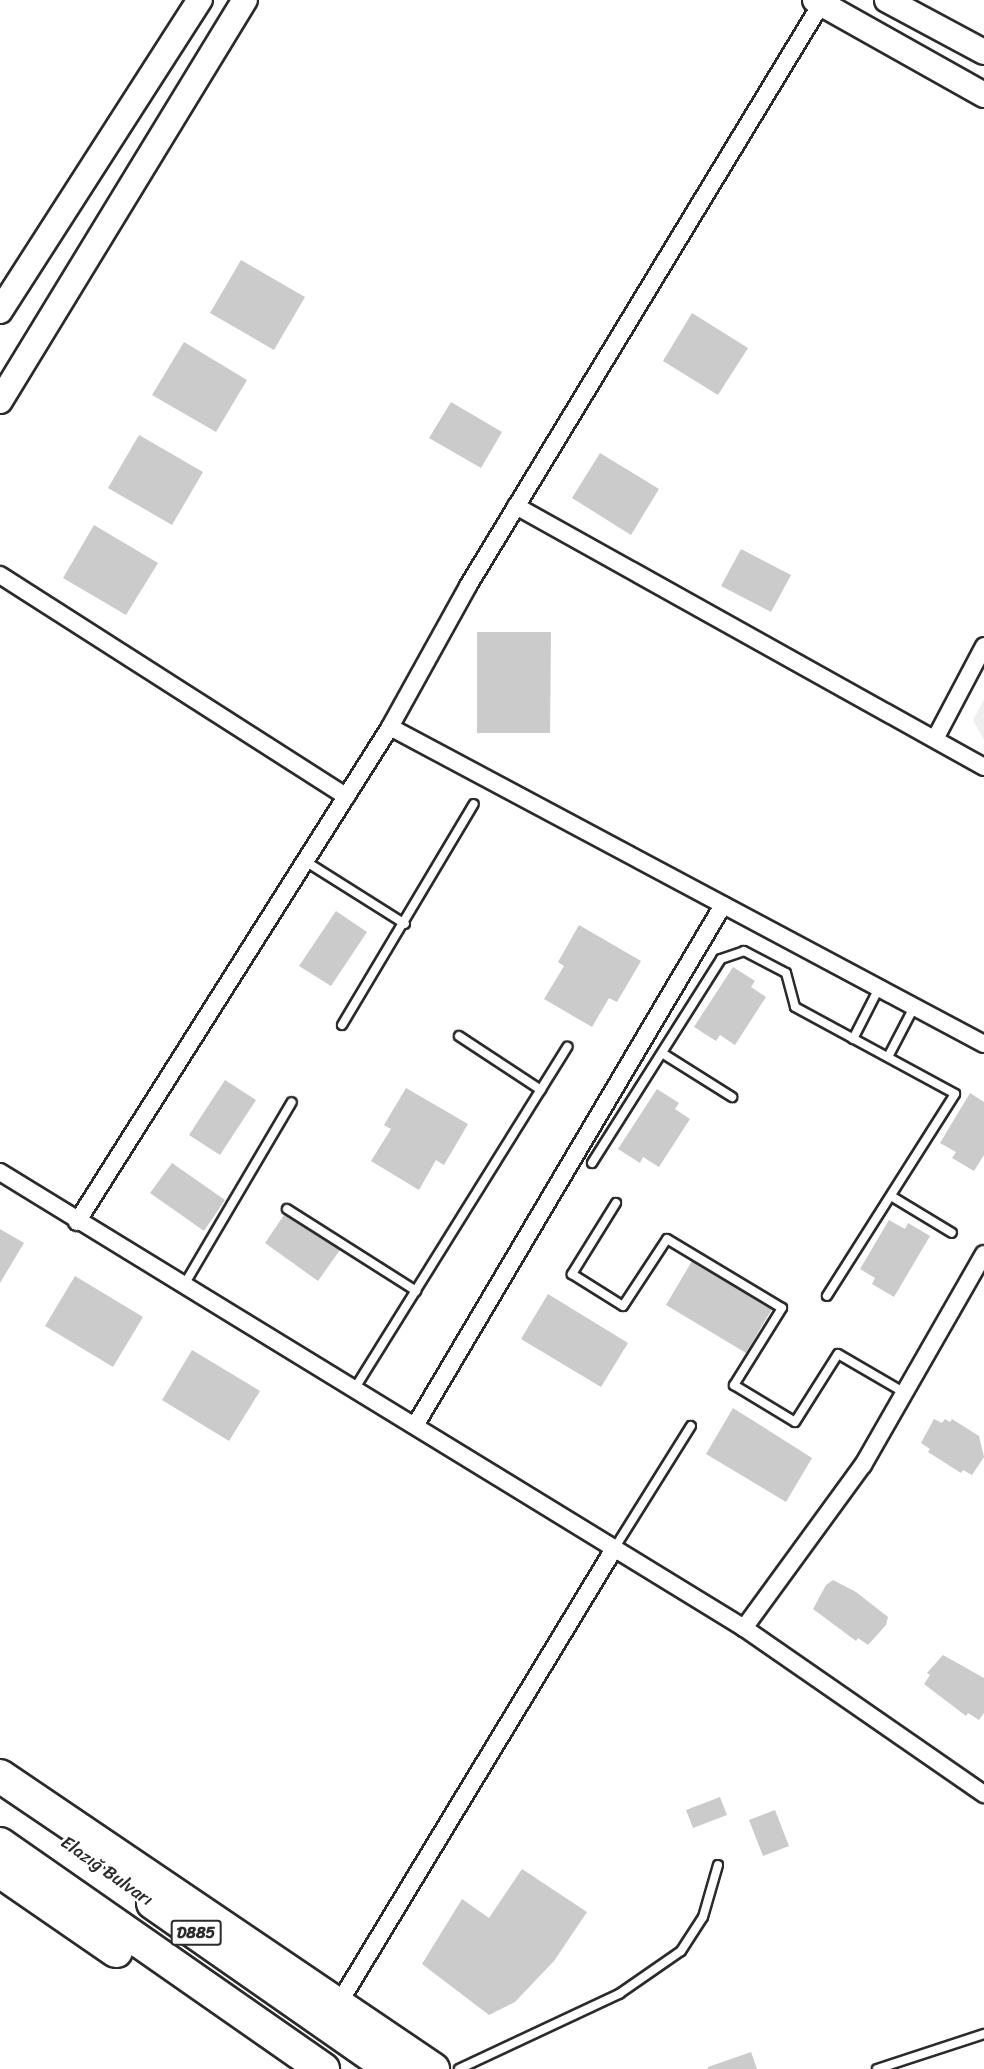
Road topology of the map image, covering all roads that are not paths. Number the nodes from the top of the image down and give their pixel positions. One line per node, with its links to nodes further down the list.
1 (200, 0): 7 (main road)
2 (245, 0): 8 (main road)
3 (887, 0): 5 (main road)
4 (818, 2): 6 (main road); 9 (street)
5 (984, 52)
6 (984, 95)
7 (0, 311)
8 (0, 401)
9 (516, 506): 12 (street); 13 (street)
10 (0, 575): 15 (street)
11 (984, 646): 13 (street)
12 (390, 727): 15 (street); 18 (street)
13 (935, 739): 14 (street)
14 (984, 766)
15 (346, 796): 17 (street)
16 (474, 804): 19 (lane)
17 (305, 861): 19 (lane); 37 (street)
18 (723, 905): 20 (street); 45 (street)
19 (405, 924): 22 (lane)
20 (879, 988): 21 (street); 24 (lane)
21 (914, 1007): 25 (street); 28 (lane)
22 (342, 1024)
23 (459, 1036): 29 (lane)
24 (852, 1039): 27 (lane); 28 (lane)
25 (984, 1044)
26 (567, 1047): 29 (lane)
27 (662, 1053): 30 (lane); 32 (lane)
28 (888, 1057): 34 (lane)
29 (541, 1090): 41 (lane)
30 (732, 1097)
31 (292, 1102): 40 (lane)
32 (592, 1163)
33 (0, 1172): 37 (street)
34 (891, 1196): 38 (lane); 42 (lane)
35 (616, 1203): 44 (lane)
36 (287, 1209): 41 (lane)
37 (77, 1221): 40 (street)
38 (952, 1233)
39 (984, 1254): 44 (street)
40 (184, 1286): 43 (street)
41 (416, 1291): 43 (lane)
42 (827, 1296)
43 (355, 1388): 45 (street)
44 (905, 1393): 48 (street)
45 (416, 1424): 47 (street)
46 (691, 1426): 47 (lane)
47 (614, 1549): 48 (street); 55 (street)
48 (744, 1628): 50 (street)
49 (0, 1776): 55 (highway)
50 (984, 1794)
51 (0, 1797): 59 (highway, Elazığ Bulvarı / D885)
52 (0, 1844): 58 (highway, D885)
53 (718, 1865): 61 (lane)
54 (0, 1872): 57 (highway)
55 (339, 2003): 60 (highway)
56 (984, 2034): 62 (lane)
57 (288, 2069)
58 (323, 2069)
59 (391, 2069)
60 (433, 2069)
61 (459, 2069)
62 (877, 2069)

